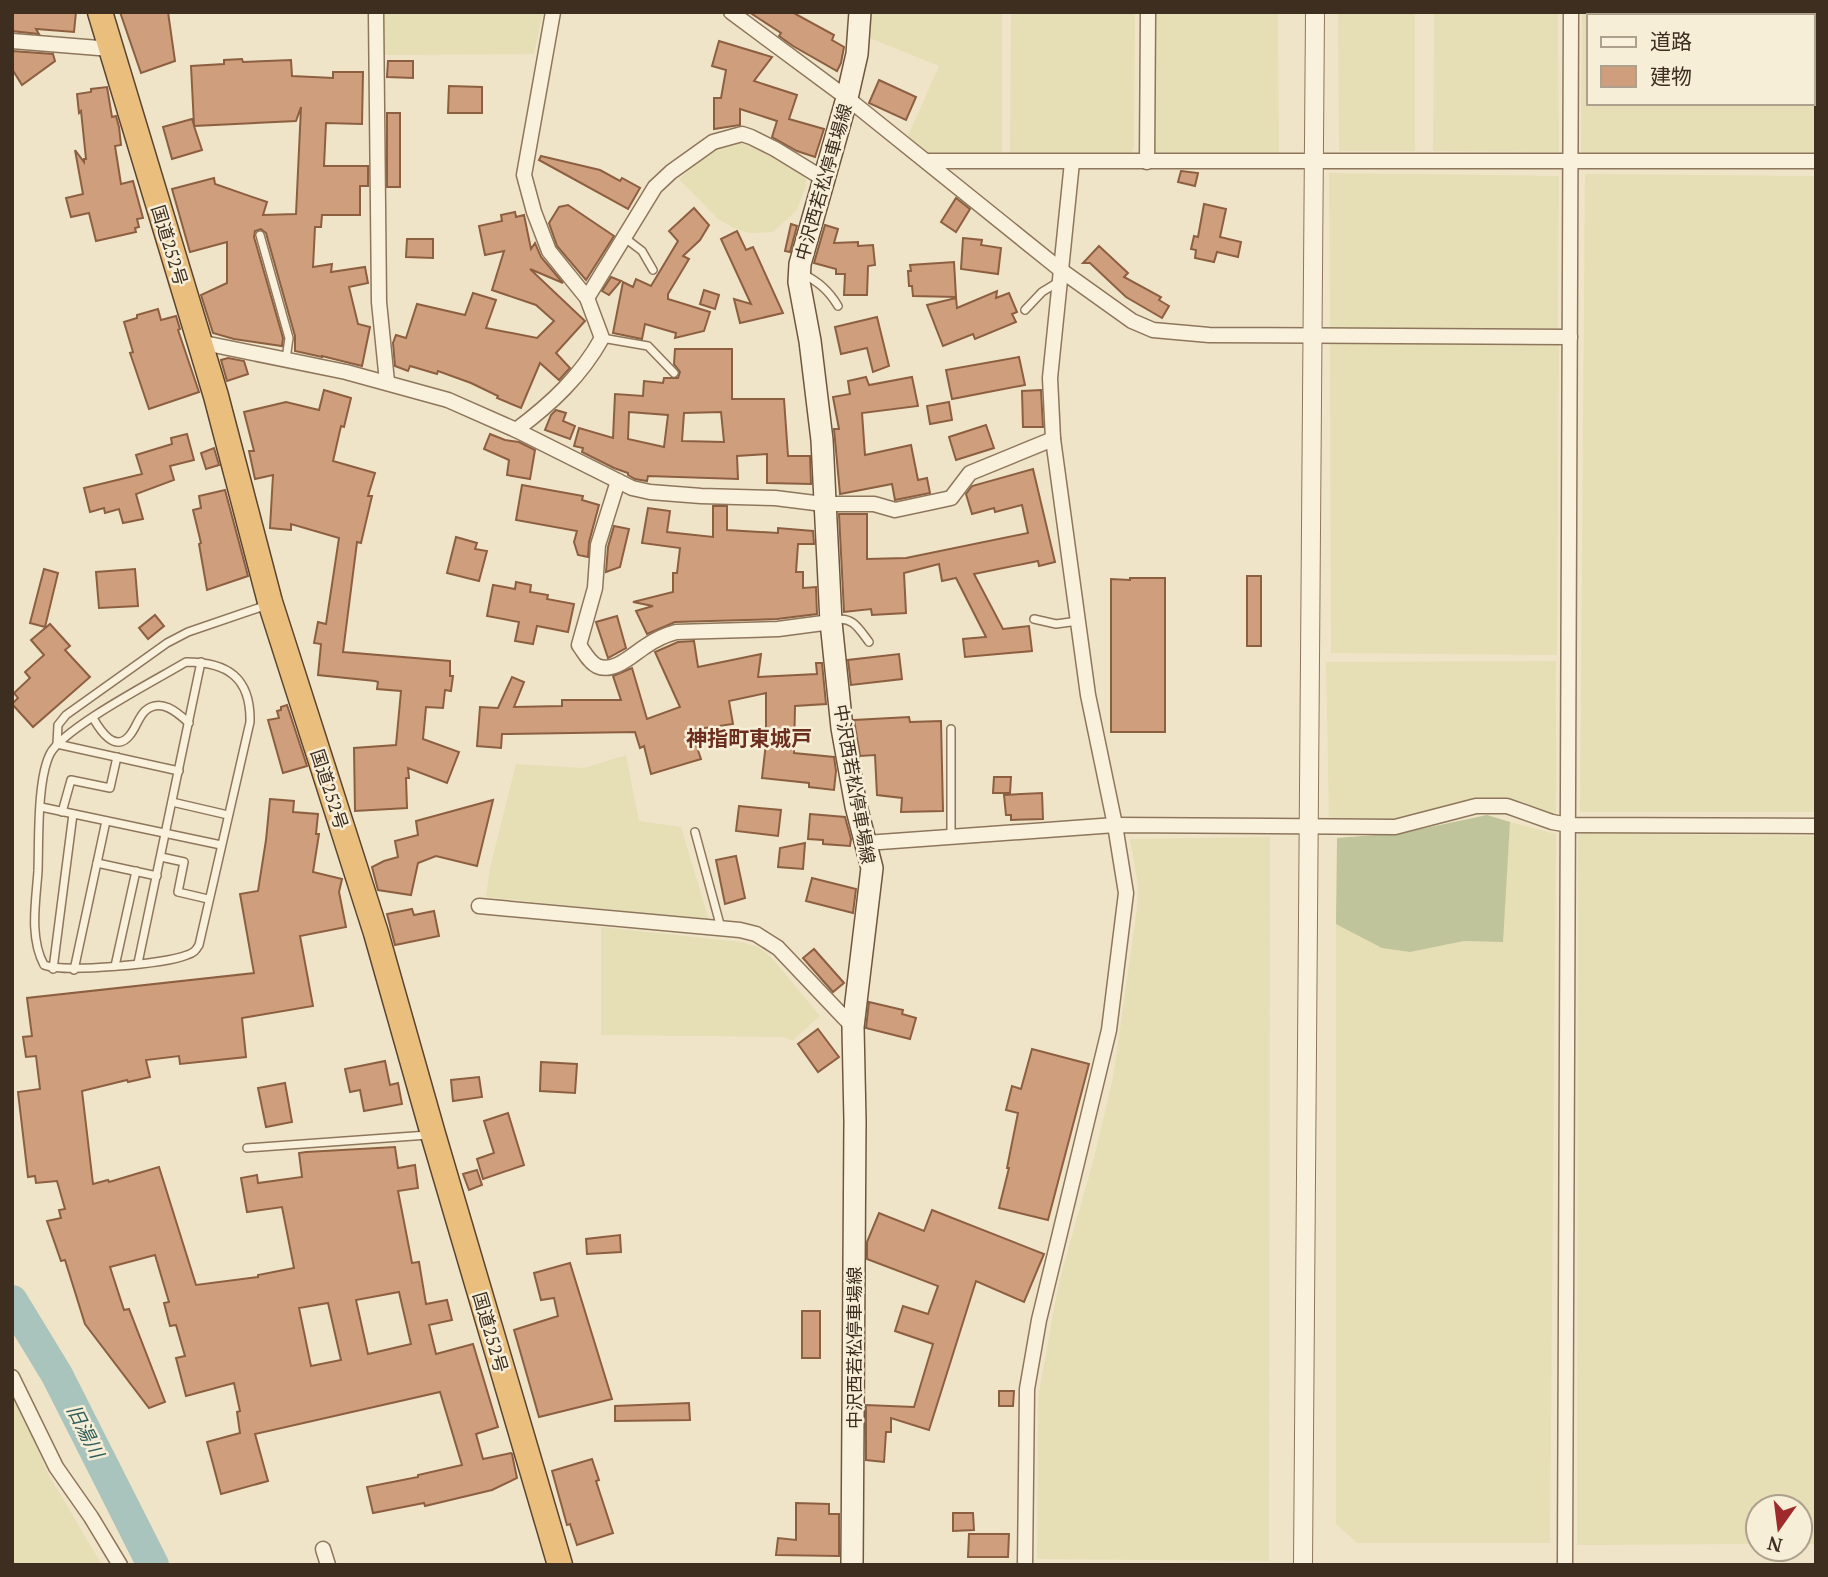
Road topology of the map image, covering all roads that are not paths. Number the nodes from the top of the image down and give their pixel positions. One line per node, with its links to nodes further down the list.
1 (100, 12): 10 (highway, 国道252号)
2 (376, 12): 33 (street)
3 (553, 12): 24 (street)
4 (731, 12): 11 (street)
5 (860, 12): 11 (main road, 中沢西若松停車場線)
6 (1148, 12): 17 (street)
7 (1315, 12): 14 (street)
8 (1571, 12): 12 (street)
9 (12, 41): 10 (street)
10 (111, 49): 30 (highway, 国道252号)
11 (847, 98): 13 (street); 18 (main road, 中沢西若松停車場線)
12 (1571, 160): 14 (street); 15 (street); 28 (street)
13 (927, 161): 16 (street); 23 (street)
14 (1314, 161): 17 (street); 27 (street)
15 (1816, 161)
16 (1072, 162): 17 (street); 23 (street)
17 (1147, 162)
18 (824, 179): 20 (street); 22 (main road, 中沢西若松停車場線)
19 (260, 235): 31 (lane)
20 (625, 238): 21 (lane); 24 (street)
21 (653, 270)
22 (799, 272): 25 (lane); 37 (main road, 中沢西若松停車場線)
23 (1061, 276): 26 (lane); 27 (street); 35 (street)
24 (587, 298): 29 (street)
25 (838, 306)
26 (1025, 310)
27 (1312, 335): 28 (street); 58 (street)
28 (1570, 337): 57 (street)
29 (602, 338): 32 (lane); 34 (street)
30 (199, 342): 31 (street); 38 (highway, 国道252号)
31 (286, 360): 33 (street)
32 (674, 373)
33 (387, 382): 34 (street)
34 (516, 429): 36 (street)
35 (1052, 439): 37 (street); 40 (street)
36 (618, 481): 37 (street); 41 (street)
37 (823, 504): 41 (main road, 中沢西若松停車場線)
38 (270, 602): 47 (lane); 77 (highway, 国道252号)
39 (1034, 619): 40 (lane)
40 (1078, 621): 56 (street)
41 (831, 622): 42 (lane); 63 (main road, 中沢西若松停車場線)
42 (869, 642)
43 (201, 662): 44 (lane); 45 (lane); 54 (lane)
44 (93, 718): 45 (lane); 47 (lane)
45 (189, 723): 49 (lane)
46 (951, 729): 62 (lane)
47 (57, 744): 48 (lane); 51 (lane)
48 (117, 757): 49 (lane); 52 (lane)
49 (179, 771): 50 (lane)
50 (172, 802): 54 (lane); 61 (lane)
51 (41, 807): 52 (lane); 74 (lane)
52 (62, 812): 53 (lane)
53 (73, 814): 55 (lane); 74 (lane)
54 (228, 815): 64 (lane)
55 (106, 821): 61 (lane); 66 (lane)
56 (1115, 825): 58 (street); 62 (street); 85 (street)
57 (1569, 825): 58 (street); 59 (street); 87 (street)
58 (1309, 826): 86 (street)
59 (1816, 826)
60 (695, 832): 71 (lane)
61 (165, 834): 64 (lane); 65 (lane)
62 (951, 837): 63 (street)
63 (866, 843): 76 (main road, 中沢西若松停車場線)
64 (221, 845): 69 (lane)
65 (161, 857): 68 (lane); 69 (lane)
66 (97, 863): 67 (lane); 75 (lane)
67 (136, 871): 68 (lane); 73 (lane)
68 (157, 876): 72 (lane)
69 (208, 899): 72 (lane)
70 (480, 906): 71 (street)
71 (721, 928): 76 (street)
72 (138, 963): 73 (lane)
73 (115, 966): 75 (lane)
74 (53, 969): 75 (lane)
75 (74, 970)
76 (853, 1027): 84 (main road, 中沢西若松停車場線)
77 (432, 1134): 78 (lane); 83 (highway, 国道252号)
78 (247, 1148)
79 (12, 1377): 81 (street)
80 (323, 1549): 82 (street)
81 (120, 1565)
82 (328, 1565)
83 (561, 1565)
84 (852, 1565)
85 (1025, 1565)
86 (1303, 1565)
87 (1565, 1565)

